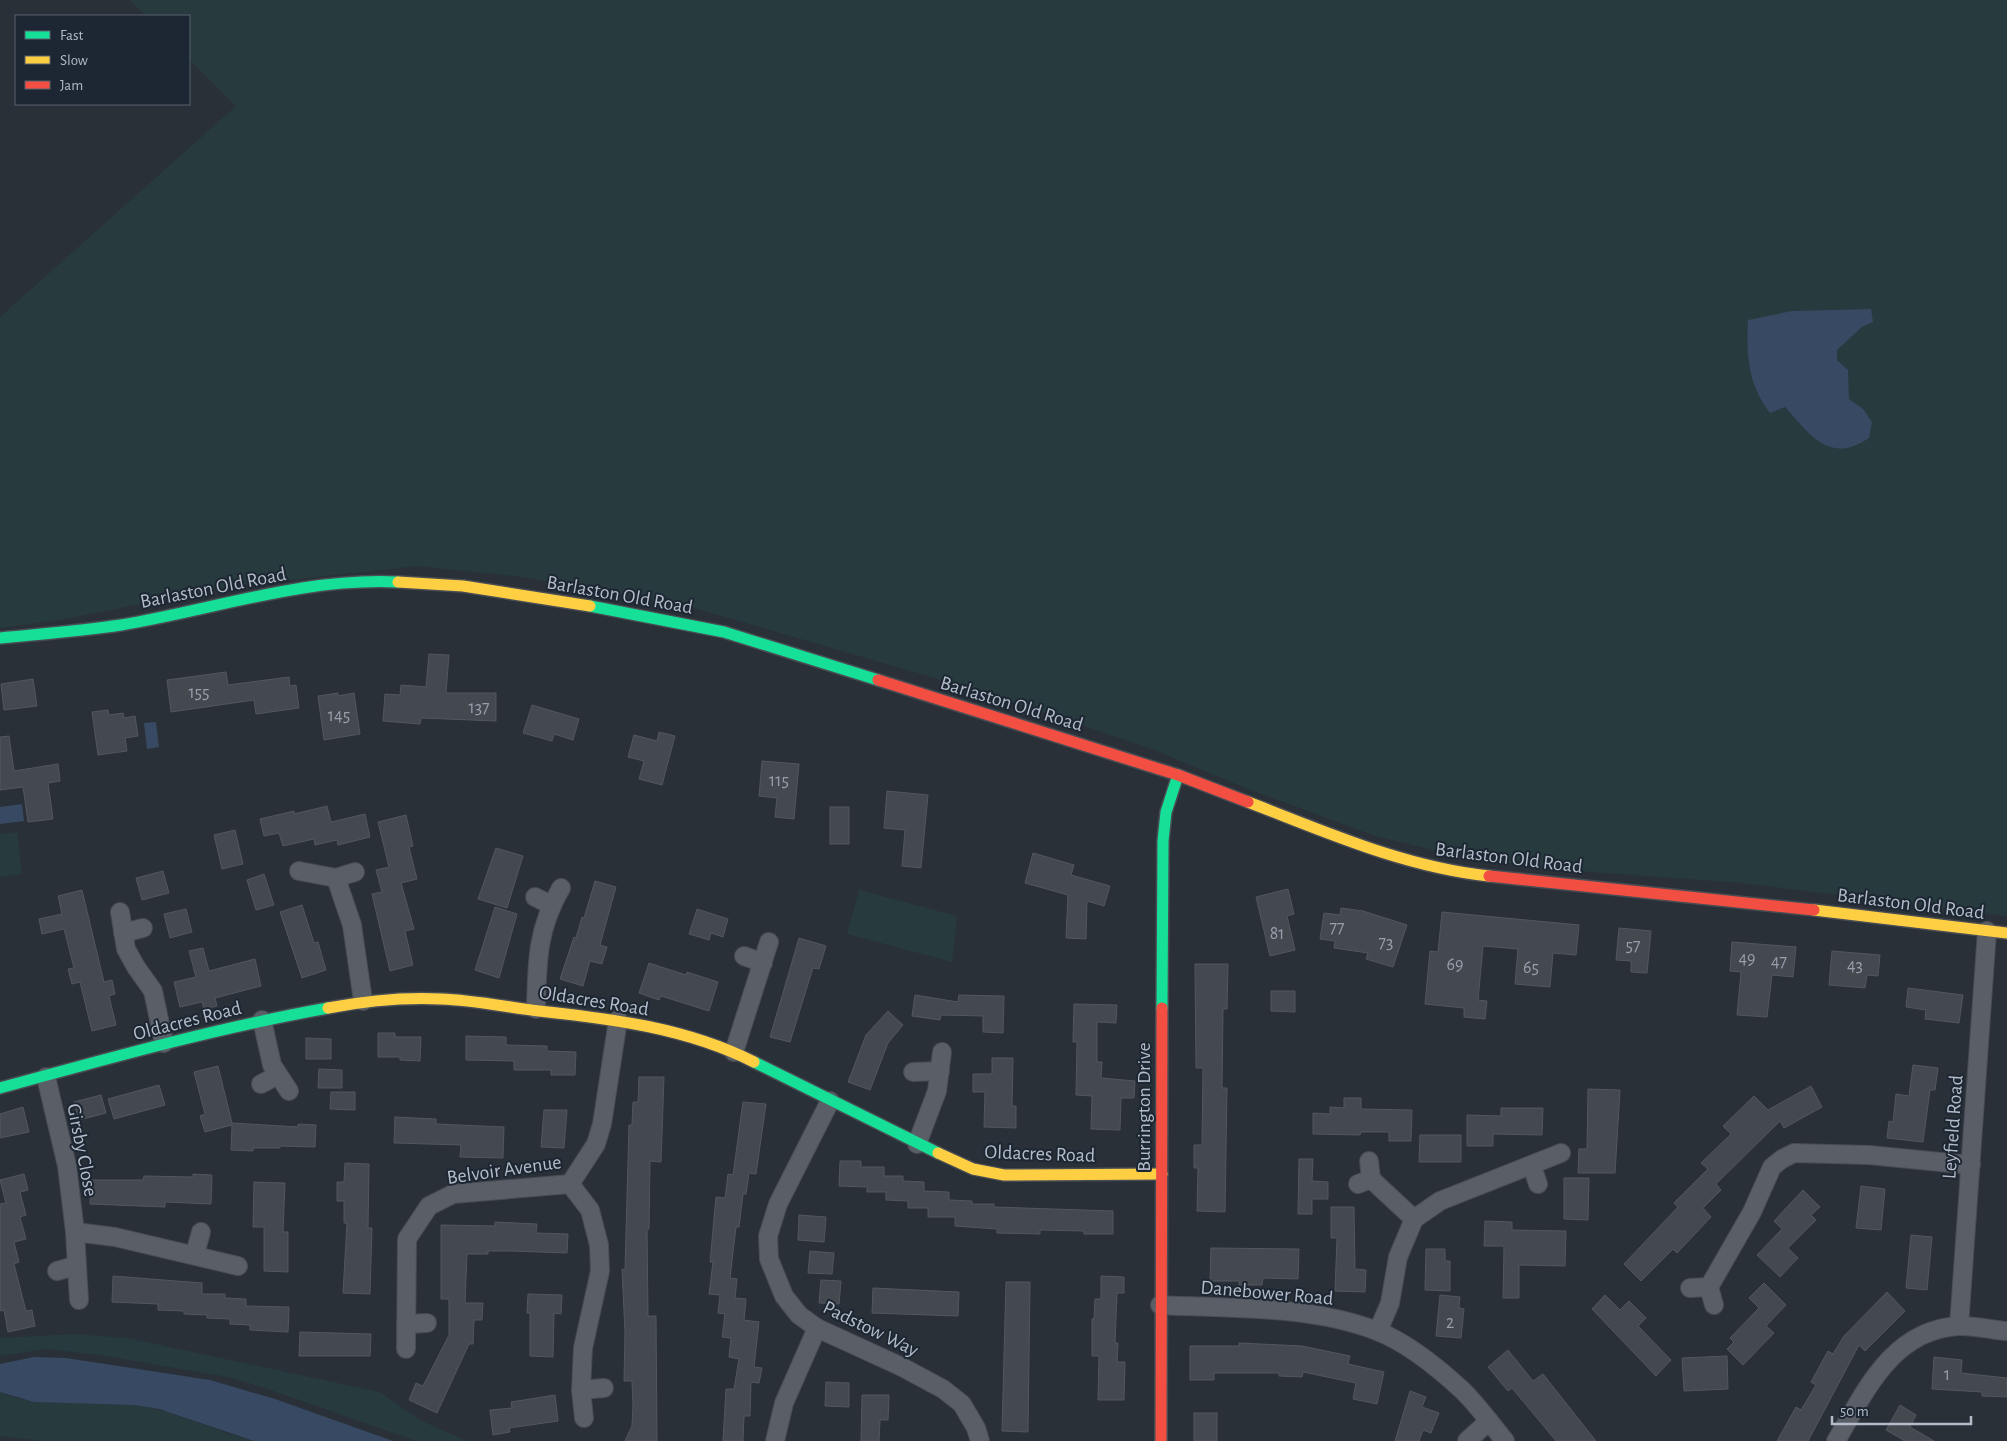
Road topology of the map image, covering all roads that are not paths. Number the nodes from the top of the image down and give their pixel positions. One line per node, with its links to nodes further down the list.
1 (0, 638): 2 (street, Barlaston Old Road)
2 (1178, 776): 11 (street, Barlaston Old Road); 37 (street, Burrington Drive)
3 (299, 870): 5 (street)
4 (355, 872): 5 (street)
5 (336, 878): 17 (street)
6 (561, 888): 8 (street)
7 (535, 897): 8 (street)
8 (551, 905): 18 (street)
9 (120, 912): 12 (street)
10 (143, 928): 12 (street)
11 (1987, 931): 13 (street, Barlaston Old Road); 35 (street, Leyfield Road)
12 (123, 933): 21 (street)
13 (2007, 933)
14 (769, 942): 16 (street)
15 (744, 956): 16 (street)
16 (762, 963): 22 (street)
17 (363, 1001): 18 (street, Oldacres Road); 19 (street, Oldacres Road)
18 (536, 1009): 20 (street, Oldacres Road)
19 (262, 1020): 21 (street, Oldacres Road); 26 (street)
20 (618, 1020): 22 (street, Oldacres Road); 38 (street, Belvoir Avenue)
21 (164, 1044): 27 (street, Oldacres Road)
22 (734, 1052): 31 (street, Oldacres Road)
23 (942, 1052): 25 (street)
24 (913, 1072): 25 (street)
25 (940, 1072): 32 (street)
26 (278, 1075): 28 (street); 30 (street)
27 (46, 1077): 29 (street, Oldacres Road); 41 (street, Girsby Close)
28 (261, 1084)
29 (0, 1088)
30 (289, 1091)
31 (830, 1101): 32 (street, Oldacres Road); 55 (street, Padstow Way)
32 (917, 1144): 37 (street, Oldacres Road)
33 (1561, 1153): 36 (street)
34 (1369, 1161): 40 (street)
35 (1971, 1165): 47 (street); 54 (street, Leyfield Road)
36 (1532, 1166): 39 (street); 40 (street)
37 (1162, 1174): 51 (street, Burrington Drive)
38 (570, 1184): 53 (street, Belvoir Avenue); 60 (street)
39 (1538, 1184)
40 (1414, 1219): 56 (street)
41 (75, 1232): 43 (street); 44 (street, Girsby Close)
42 (201, 1232): 43 (street)
43 (195, 1254): 45 (street)
44 (75, 1266): 46 (street); 49 (street, Girsby Close)
45 (238, 1266)
46 (57, 1271)
47 (1709, 1287): 48 (street); 50 (street)
48 (1690, 1288)
49 (79, 1300)
50 (1714, 1304)
51 (1160, 1306): 56 (street, Danebower Road); 65 (street, Burrington Drive)
52 (427, 1323): 53 (street)
53 (406, 1324): 58 (street, Belvoir Avenue)
54 (1959, 1326): 57 (street); 68 (street)
55 (817, 1328): 63 (street); 64 (street, Padstow Way)
56 (1378, 1331): 62 (street, Danebower Road)
57 (2007, 1331)
58 (406, 1348)
59 (604, 1388): 60 (street)
60 (581, 1390): 61 (street)
61 (584, 1418)
62 (1489, 1421): 66 (street); 67 (street, Danebower Road)
63 (775, 1441)
64 (980, 1441)
65 (1161, 1441)
66 (1467, 1441)
67 (1505, 1441)
68 (1836, 1441)

